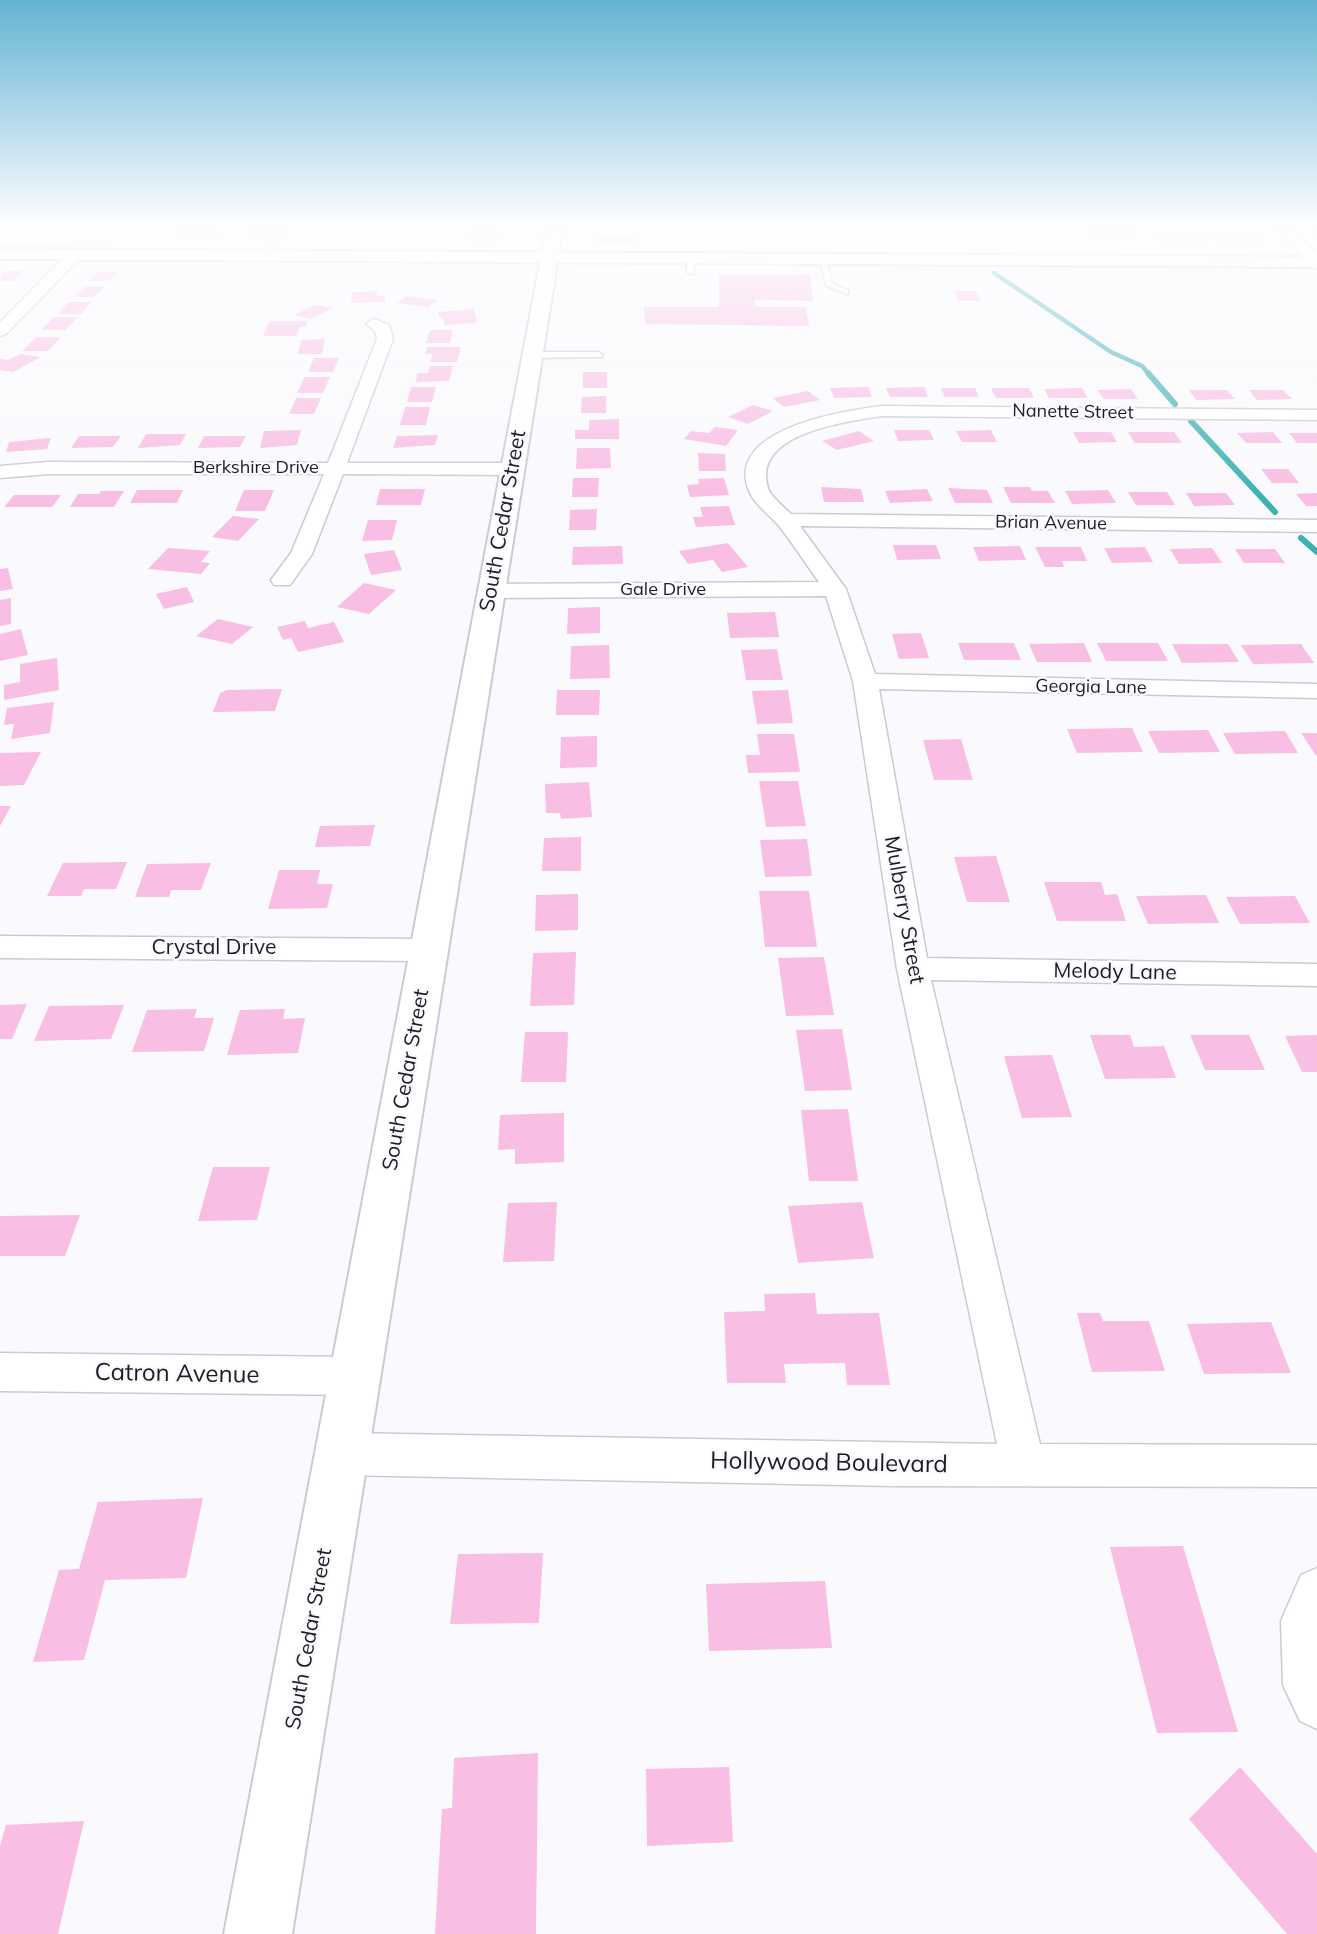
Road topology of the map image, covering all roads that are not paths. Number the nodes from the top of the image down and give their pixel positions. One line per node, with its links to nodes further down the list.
1 (15, 316): 4 (street)
2 (539, 316): 5 (main road, South Cedar Street)
3 (374, 324): 9 (street)
4 (0, 331)
5 (532, 355): 6 (lane); 10 (main road, South Cedar Street)
6 (599, 355)
7 (1317, 415): 8 (street, Nanette Street)
8 (830, 418): 12 (street, Mulberry Street)
9 (335, 468): 10 (street, Berkshire Drive); 11 (street, Berkshire Drive); 14 (street)
10 (512, 469): 16 (main road, South Cedar Street)
11 (0, 472)
12 (785, 520): 13 (street, Brian Avenue); 15 (street, Mulberry Street)
13 (1317, 526)
14 (282, 580)
15 (835, 589): 16 (street, Gale Drive); 17 (street, Mulberry Street)
16 (490, 591): 20 (main road, South Cedar Street)
17 (866, 681): 18 (street, Georgia Lane); 21 (street, Mulberry Street)
18 (1317, 691)
19 (0, 947): 20 (street, Crystal Drive)
20 (428, 950): 24 (main road, South Cedar Street)
21 (913, 969): 22 (street, Melody Lane); 26 (street, Mulberry Street)
22 (1317, 975)
23 (0, 1372): 24 (street, Catron Avenue)
24 (355, 1376): 25 (main road, South Cedar Street)
25 (341, 1454): 26 (street, Hollywood Boulevard); 30 (main road, South Cedar Street)
26 (1023, 1465): 27 (street, Hollywood Boulevard)
27 (1317, 1466)
28 (1317, 1591): 29 (street)
29 (1317, 1704)
30 (258, 1934)

